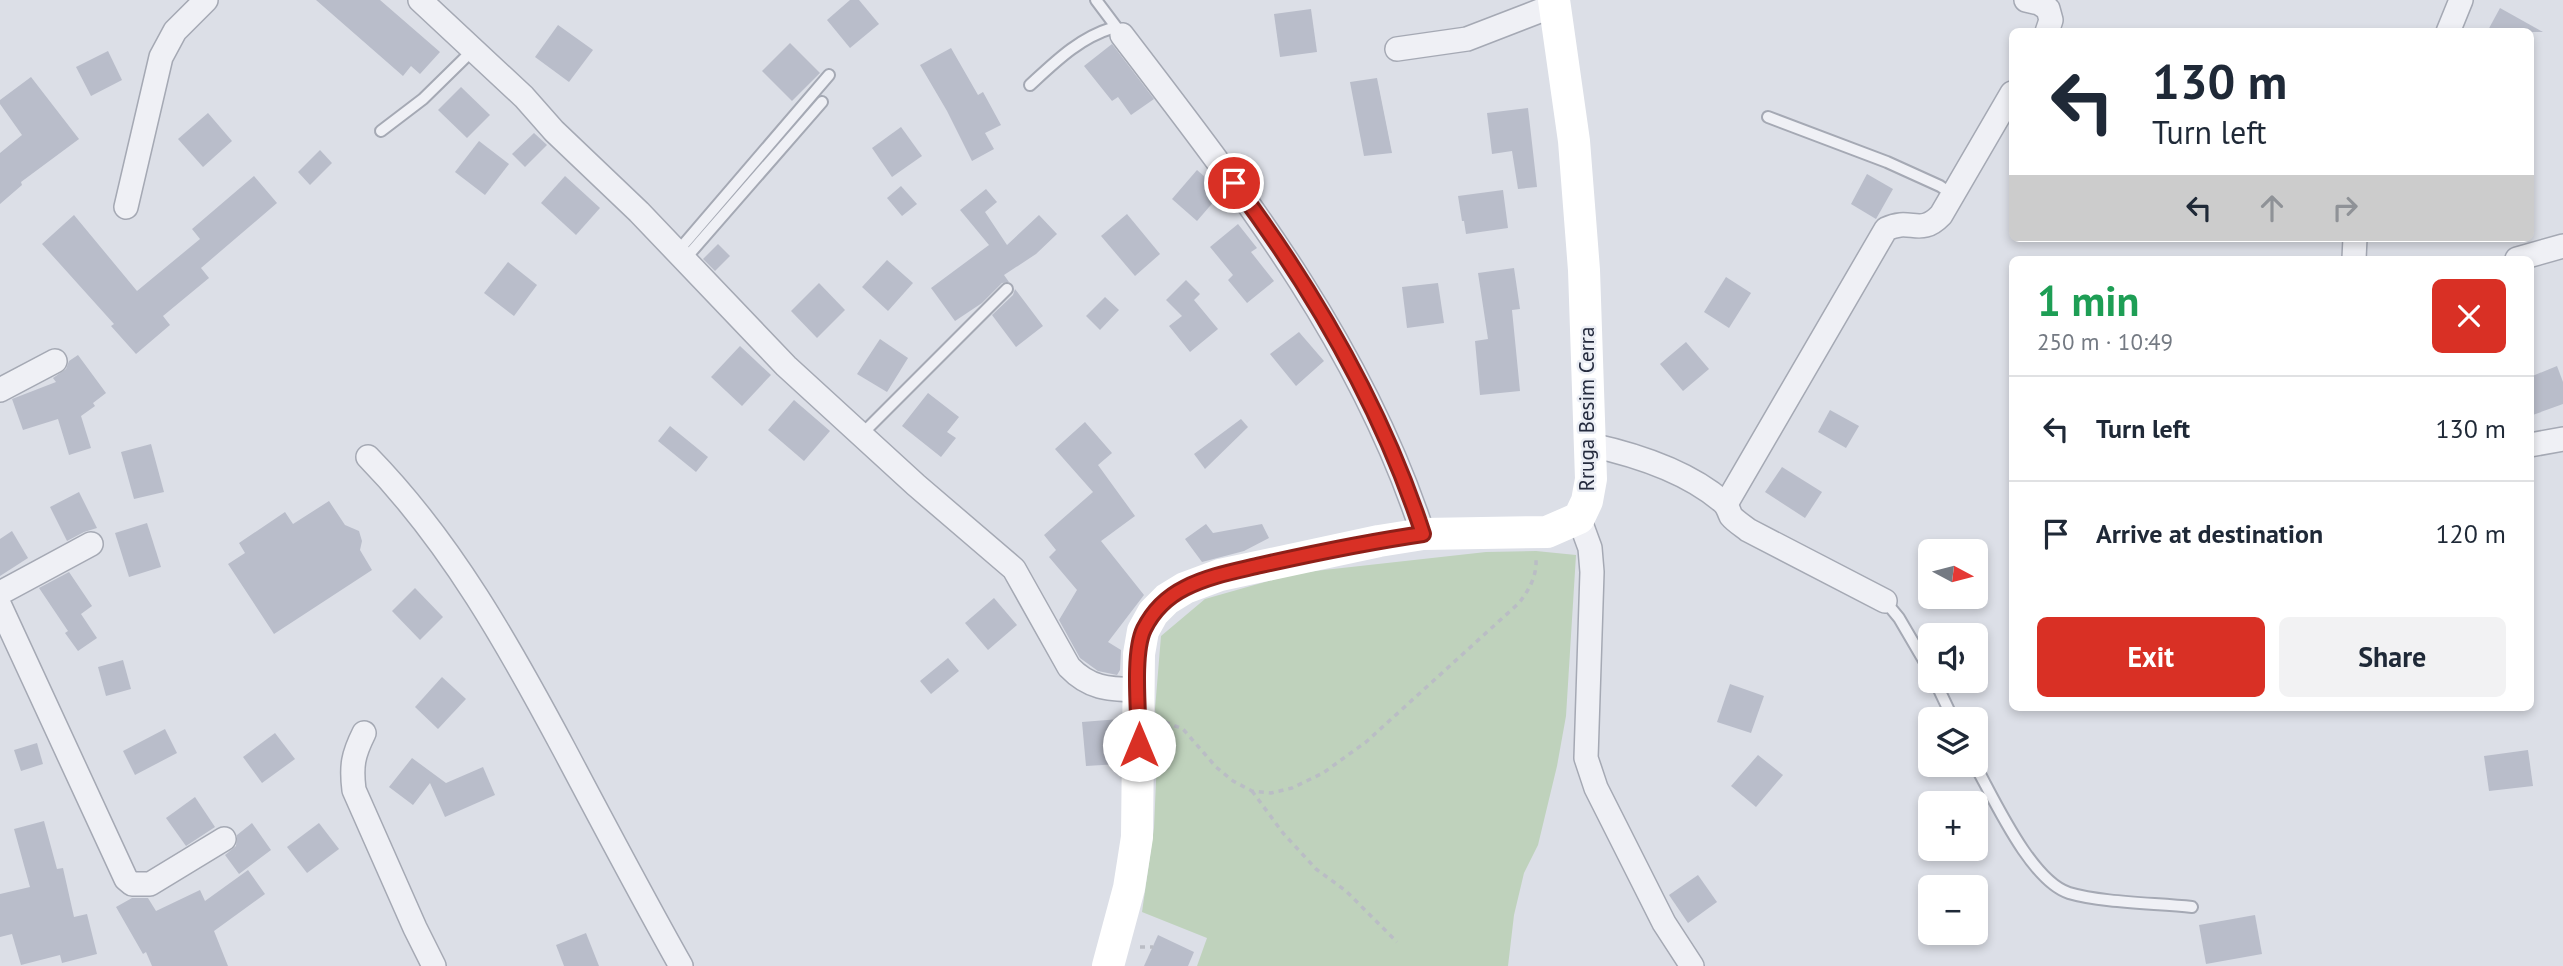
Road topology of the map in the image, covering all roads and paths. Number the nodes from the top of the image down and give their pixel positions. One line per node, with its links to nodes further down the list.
1 (206, 0): 19 (street)
2 (420, 0): 11 (street)
3 (1096, 0): 9 (lane)
4 (2026, 0): 7 (street)
5 (2461, 0): 8 (street)
6 (1555, 2): 10 (street); 29 (street, Rruga Besim Cerra)
7 (2048, 28)
8 (2450, 28)
9 (1122, 34): 13 (lane); 34 (street)
10 (1397, 49)
11 (473, 50): 17 (lane); 21 (street)
12 (829, 75): 21 (lane)
13 (1030, 85)
14 (2009, 98): 18 (street)
15 (822, 102): 21 (lane)
16 (1768, 117): 18 (lane)
17 (382, 131)
18 (1953, 195): 31 (street)
19 (126, 208)
20 (2563, 246): 22 (street)
21 (681, 255): 26 (street)
22 (2528, 256)
23 (1007, 289): 26 (lane)
24 (55, 361): 25 (street)
25 (0, 390)
26 (861, 435): 40 (street)
27 (2563, 439): 28 (street)
28 (2534, 444)
29 (1591, 445): 31 (street); 32 (street, Rruga Besim Cerra)
30 (368, 457): 50 (street)
31 (1726, 504): 37 (street)
32 (1579, 518): 33 (street, Rruga Besim Cerra); 52 (street)
33 (1536, 532): 34 (street, Rruga Besim Cerra); 43 (path)
34 (1423, 534): 40 (street, Rruga Besim Cerra)
35 (90, 544): 36 (street)
36 (0, 593)
37 (1885, 601): 39 (lane)
38 (0, 606): 44 (street)
39 (1918, 650)
40 (1138, 705): 43 (path); 51 (street, Rruga Besim Cerra)
41 (364, 733): 49 (street)
42 (1982, 777): 45 (lane)
43 (1252, 791): 46 (path)
44 (224, 839)
45 (2192, 907)
46 (1397, 942)
47 (1134, 947): 48 (path)
48 (1153, 947)
49 (434, 966)
50 (681, 966)
51 (1108, 966)
52 (1692, 966)

